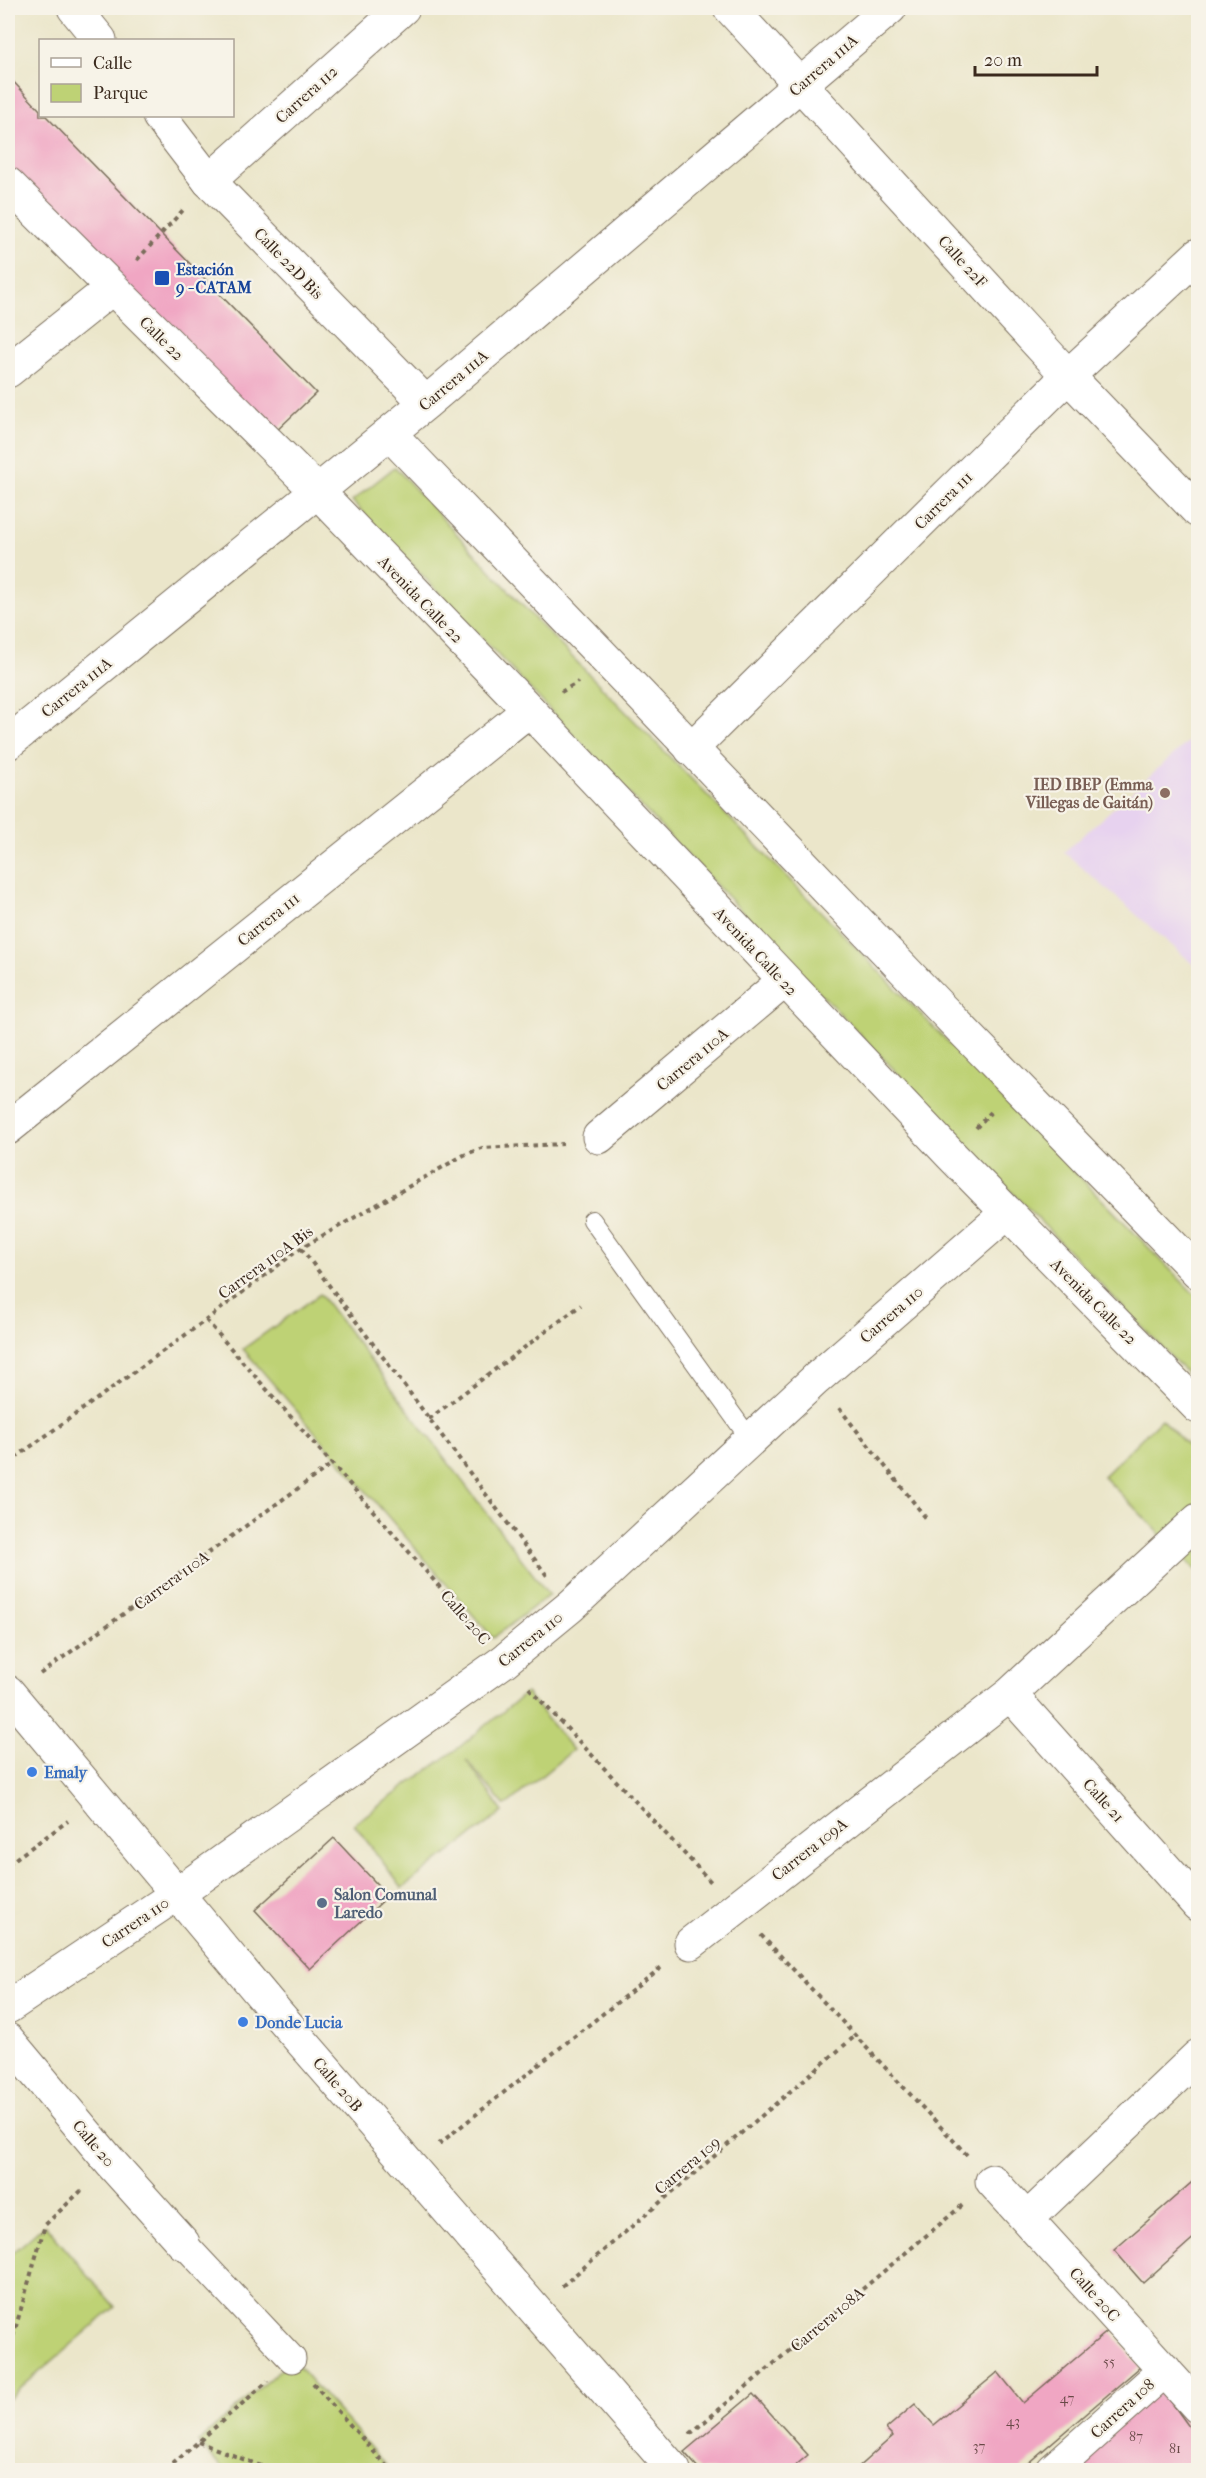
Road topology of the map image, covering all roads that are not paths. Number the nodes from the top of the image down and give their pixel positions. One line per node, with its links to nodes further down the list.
1 (74, 8): 5 (street)
2 (403, 8): 8 (street, Carrera 112)
3 (730, 8): 6 (street, Calle 22F)
4 (890, 8): 6 (street, Carrera 111A)
5 (99, 39)
6 (801, 84): 13 (street, Calle 22F); 14 (street, Carrera 111A)
7 (160, 117): 8 (street, Calle 22D Bis)
8 (209, 181): 14 (street, Calle 22D Bis)
9 (8, 184): 11 (street, Calle 22)
10 (1198, 255): 13 (street, Carrera 111)
11 (112, 288): 12 (street); 16 (street, Calle 22)
12 (8, 371)
13 (1068, 376): 17 (street, Calle 22F); 20 (street, Carrera 111)
14 (426, 404): 15 (street, Carrera 111A)
15 (390, 433): 16 (street, Carrera 111A); 20 (street)
16 (317, 491): 18 (street, Avenida Calle 22); 19 (street, Carrera 111A)
17 (1198, 511)
18 (529, 710): 21 (street, Avenida Calle 22); 22 (street, Carrera 111)
19 (8, 743)
20 (691, 749): 26 (street)
21 (784, 981): 23 (street, Carrera 110A); 24 (street, Avenida Calle 22)
22 (8, 1128)
23 (599, 1137)
24 (1007, 1213): 27 (street, Avenida Calle 22); 28 (street, Carrera 110)
25 (591, 1220): 28 (lane)
26 (1198, 1272)
27 (1198, 1407)
28 (750, 1439): 32 (street, Carrera 110)
29 (1198, 1520): 31 (street, Carrera 109A)
30 (9, 1694): 32 (street, Calle 20B)
31 (1010, 1694): 33 (street, Calle 21); 34 (street, Carrera 109A)
32 (177, 1894): 35 (street, Carrera 110); 44 (street, Calle 20B)
33 (1198, 1905)
34 (691, 1943)
35 (8, 2007)
36 (8, 2040): 40 (street, Calle 20)
37 (1198, 2056): 39 (street)
38 (992, 2181): 39 (street, Calle 20C)
39 (1026, 2219): 42 (street, Calle 20C)
40 (183, 2243): 41 (street)
41 (292, 2359)
42 (1165, 2370): 43 (street, Calle 20C); 45 (street, Carrera 108)
43 (1198, 2408)
44 (668, 2466)
45 (1053, 2470)

